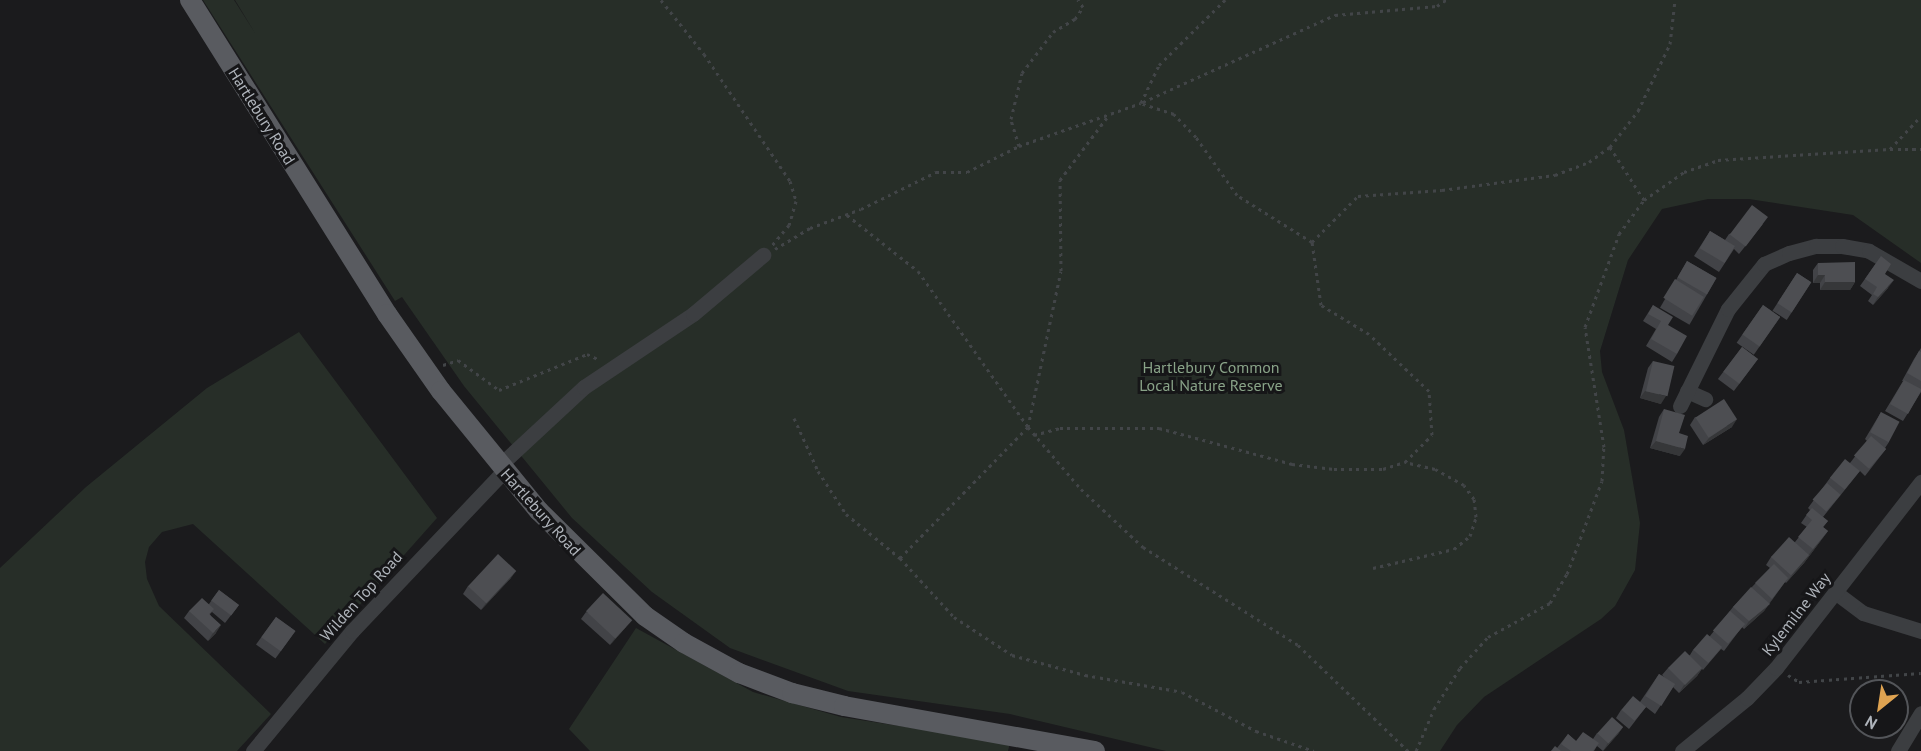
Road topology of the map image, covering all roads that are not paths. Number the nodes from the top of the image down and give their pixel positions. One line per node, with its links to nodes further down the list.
1 (190, 0): 7 (main road, Hartlebury Road)
2 (763, 255): 7 (street, Wilden Top Road)
3 (1921, 281): 4 (street)
4 (1687, 392): 5 (street); 6 (street)
5 (1706, 399)
6 (1680, 406)
7 (501, 468): 12 (street, Wilden Top Road); 13 (main road, Hartlebury Road)
8 (1921, 483): 9 (street, Kylemilne Way)
9 (1835, 592): 10 (street); 14 (street, Kylemilne Way)
10 (1921, 631)
11 (1921, 713): 15 (street)
12 (253, 751)
13 (1095, 751)
14 (1682, 751)
15 (1898, 751)

